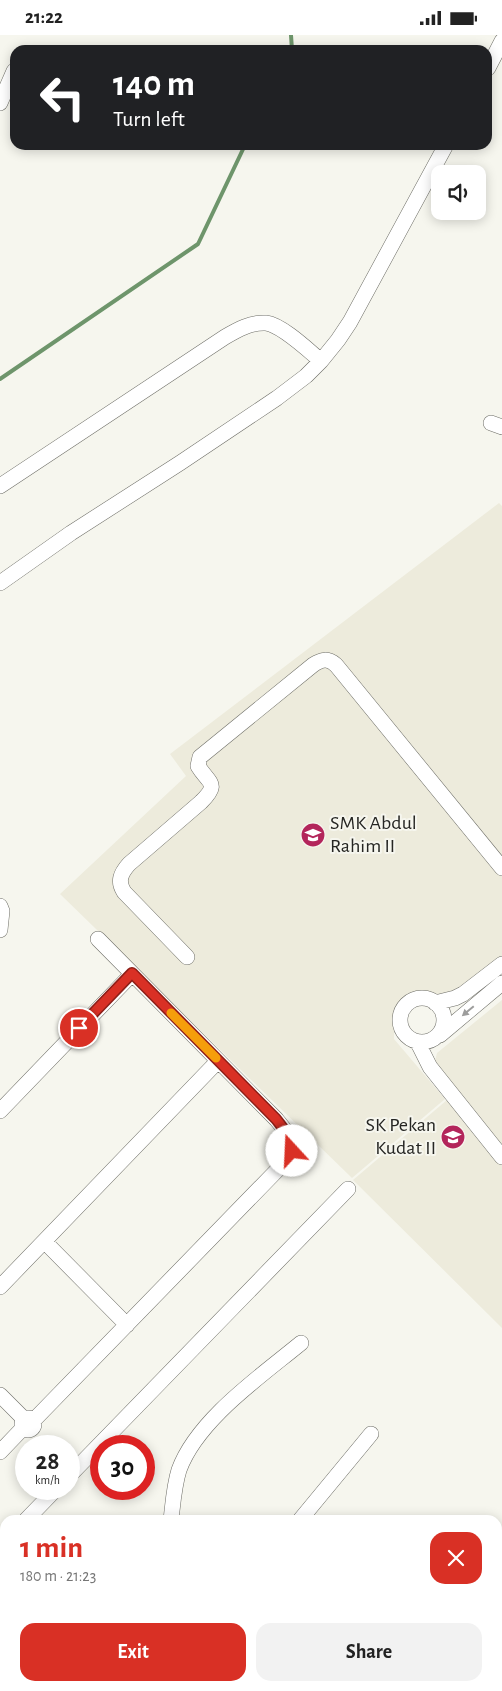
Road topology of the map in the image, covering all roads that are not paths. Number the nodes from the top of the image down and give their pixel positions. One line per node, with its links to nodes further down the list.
1 (502, 41): 2 (street)
2 (492, 60)
3 (10, 80): 4 (street)
4 (0, 103)
5 (443, 150): 6 (street)
6 (321, 361): 7 (street); 8 (street)
7 (0, 486)
8 (0, 583)
9 (502, 868): 13 (street)
10 (0, 906): 11 (street)
11 (0, 930)
12 (98, 939): 15 (street)
13 (187, 957)
14 (502, 964): 17 (street)
15 (132, 973): 20 (street); 21 (street)
16 (502, 983): 18 (street, one-way to 18)
17 (436, 1003): 18 (street); 19 (street)
18 (434, 1039): 19 (street)
19 (418, 1043): 22 (street)
20 (218, 1061): 24 (street); 26 (street)
21 (0, 1111)
22 (502, 1157)
23 (348, 1189): 32 (street)
24 (45, 1242): 25 (street); 26 (street)
25 (0, 1287)
26 (127, 1325): 29 (street)
27 (301, 1343): 35 (street)
28 (0, 1395): 29 (street)
29 (27, 1422): 31 (street)
30 (371, 1433): 36 (street)
31 (0, 1451)
32 (80, 1464)
33 (45, 1500): 34 (street)
34 (31, 1515)
35 (172, 1515)
36 (304, 1515)

